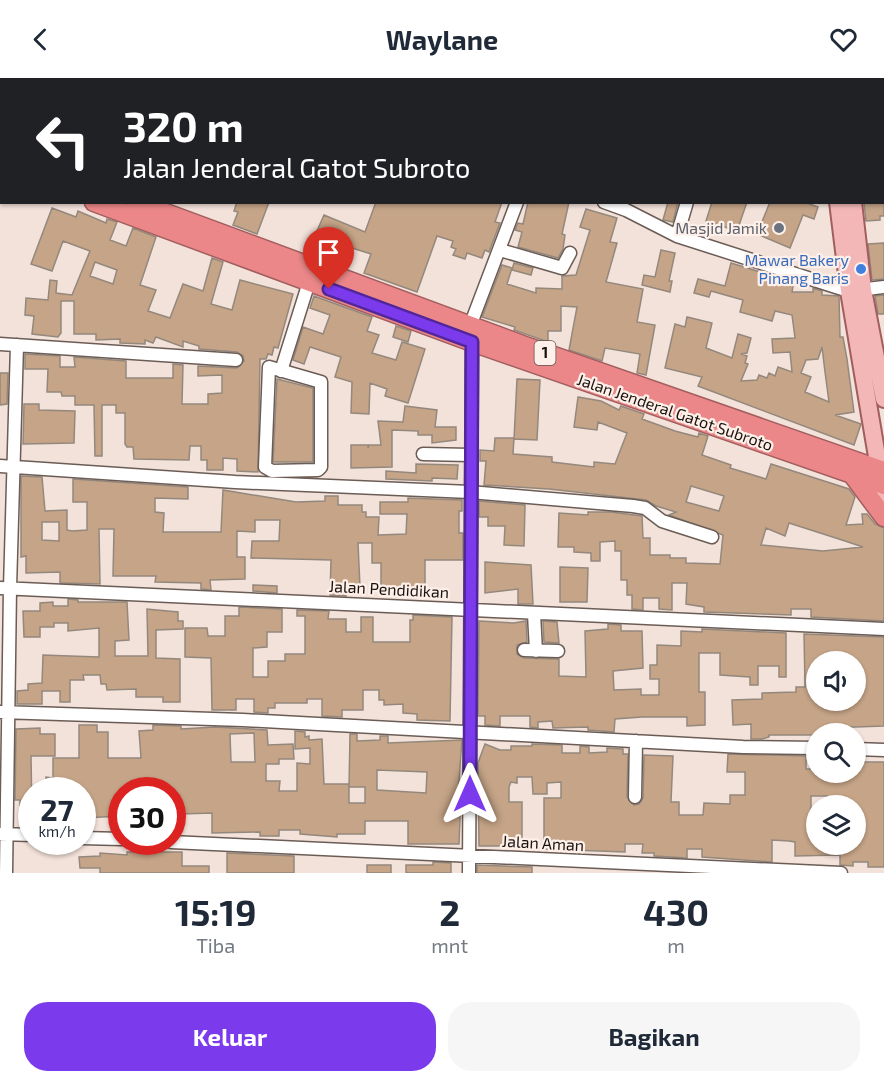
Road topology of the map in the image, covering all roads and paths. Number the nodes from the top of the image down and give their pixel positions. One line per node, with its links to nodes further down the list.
1 (100, 204): 9 (highway, Jalan Jenderal Gatot Subroto / 1)
2 (140, 204): 9 (highway, Jalan Jenderal Gatot Subroto / 1)
3 (516, 204): 10 (street)
4 (610, 204): 8 (street)
5 (686, 204): 8 (street)
6 (838, 204): 14 (main road)
7 (853, 204): 14 (main road)
8 (677, 236): 14 (street)
9 (211, 238): 12 (highway, Jalan Jenderal Gatot Subroto / 1); 15 (highway, Jalan Jenderal Gatot Subroto / 1)
10 (500, 250): 11 (street); 15 (street)
11 (570, 253)
12 (309, 282): 15 (highway, Jalan Jenderal Gatot Subroto / 1); 21 (street)
13 (884, 287): 14 (street)
14 (856, 290): 17 (main road); 27 (main road)
15 (471, 334): 19 (highway, Jalan Jenderal Gatot Subroto / 1); 24 (street)
16 (0, 344): 18 (street)
17 (879, 344): 22 (main road)
18 (17, 345): 20 (street); 25 (street)
19 (523, 352): 26 (highway, Jalan Jenderal Gatot Subroto / 1); 27 (highway, Jalan Jenderal Gatot Subroto / 1)
20 (236, 360)
21 (281, 371): 21 (street)
22 (884, 399)
23 (423, 454): 24 (street)
24 (470, 455): 28 (street)
25 (6, 466): 28 (street); 31 (street)
26 (852, 474): 27 (highway, Jalan Jenderal Gatot Subroto / 1); 29 (highway)
27 (882, 481)
28 (470, 492): 30 (street); 32 (street)
29 (884, 517)
30 (712, 537)
31 (5, 588): 32 (street, Jalan Pendidikan); 36 (street)
32 (469, 609): 33 (street, Jalan Pendidikan); 37 (street)
33 (534, 614): 34 (street, Jalan Pendidikan); 35 (street)
34 (884, 629)
35 (558, 651)
36 (5, 712): 37 (street); 43 (street)
37 (470, 732): 38 (street); 46 (street)
38 (636, 741): 39 (street); 42 (street)
39 (806, 748)
40 (866, 749): 41 (street)
41 (884, 750)
42 (635, 797)
43 (3, 834): 44 (street); 47 (street)
44 (18, 835)
45 (186, 843): 46 (street, Jalan Aman)
46 (470, 856): 48 (street); 49 (street, Jalan Aman)
47 (6, 873)
48 (469, 873)
49 (841, 873)

